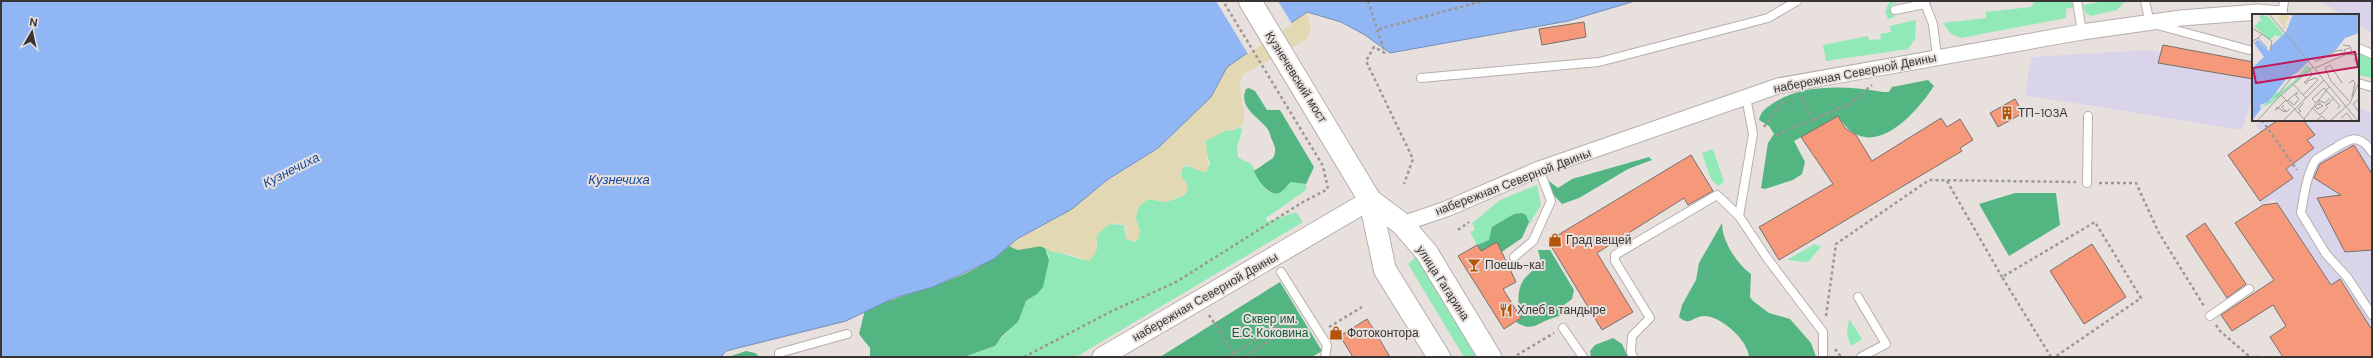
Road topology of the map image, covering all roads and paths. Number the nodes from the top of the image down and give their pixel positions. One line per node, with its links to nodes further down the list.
1 (1223, 1): 61 (path)
2 (1250, 1): 31 (main road, Кузнечевский мост)
3 (1368, 1): 12 (path)
4 (1483, 1): 12 (path)
5 (1797, 1): 18 (lane)
6 (2077, 1): 13 (lane)
7 (2145, 1): 11 (lane)
8 (1924, 2): 9 (lane); 17 (lane)
9 (1895, 10)
10 (2282, 10): 11 (street, набережная Северной Двины)
11 (2150, 23): 13 (street, набережная Северной Двины); 15 (lane)
12 (1379, 29): 36 (path)
13 (2082, 32): 17 (street, набережная Северной Двины)
14 (2359, 48): 16 (lane)
15 (2252, 52)
16 (2372, 54)
17 (1937, 57): 22 (street, набережная Северной Двины)
18 (1421, 78)
19 (1878, 81): 26 (path)
20 (2359, 83): 21 (lane)
21 (2372, 87)
22 (1746, 97): 32 (street, набережная Северной Двины); 38 (lane)
23 (1800, 97): 26 (path)
24 (1784, 99): 28 (path)
25 (2088, 116): 34 (lane)
26 (1814, 121): 29 (path)
27 (2263, 121): 35 (path)
28 (1761, 131)
29 (1776, 135)
30 (2372, 152): 35 (lane)
31 (1343, 153): 37 (main road, улица Гагарина)
32 (1539, 169): 40 (street, набережная Северной Двины); 42 (lane)
33 (1947, 180): 34 (path); 44 (path); 56 (path)
34 (2087, 183): 51 (path)
35 (2307, 183): 50 (lane)
36 (1404, 184)
37 (1370, 200): 40 (main road, улица Гагарина); 62 (street, набережная Северной Двины); 66 (main road, улица Гагарина)
38 (1739, 216): 56 (lane); 69 (lane)
39 (1469, 222): 41 (path)
40 (1402, 224): 67 (main road, улица Гагарина)
41 (1458, 230)
42 (1514, 257)
43 (1281, 272): 48 (lane)
44 (2002, 277): 73 (path); 74 (path)
45 (2249, 289): 51 (lane)
46 (1858, 297): 72 (lane)
47 (1362, 307): 55 (path)
48 (1307, 312): 52 (path); 54 (path); 55 (lane)
49 (1209, 314): 59 (path)
50 (2372, 315)
51 (2210, 316): 75 (path)
52 (1280, 325): 54 (path); 59 (path)
53 (1563, 328): 58 (path); 68 (lane)
54 (1284, 331): 64 (path)
55 (1320, 332): 65 (lane)
56 (1823, 332): 70 (lane); 71 (path)
57 (847, 334): 60 (lane)
58 (1517, 355)
59 (1235, 356): 63 (path)
60 (779, 357)
61 (1024, 357)
62 (1102, 357)
63 (1230, 357)
64 (1244, 357)
65 (1325, 357)
66 (1439, 357)
67 (1490, 357)
68 (1583, 357)
69 (1633, 357)
70 (1823, 357)
71 (1841, 357)
72 (1861, 357)
73 (2051, 357)
74 (2054, 357)
75 (2250, 357)
76 (2256, 357): 77 (path)
77 (2260, 357)

